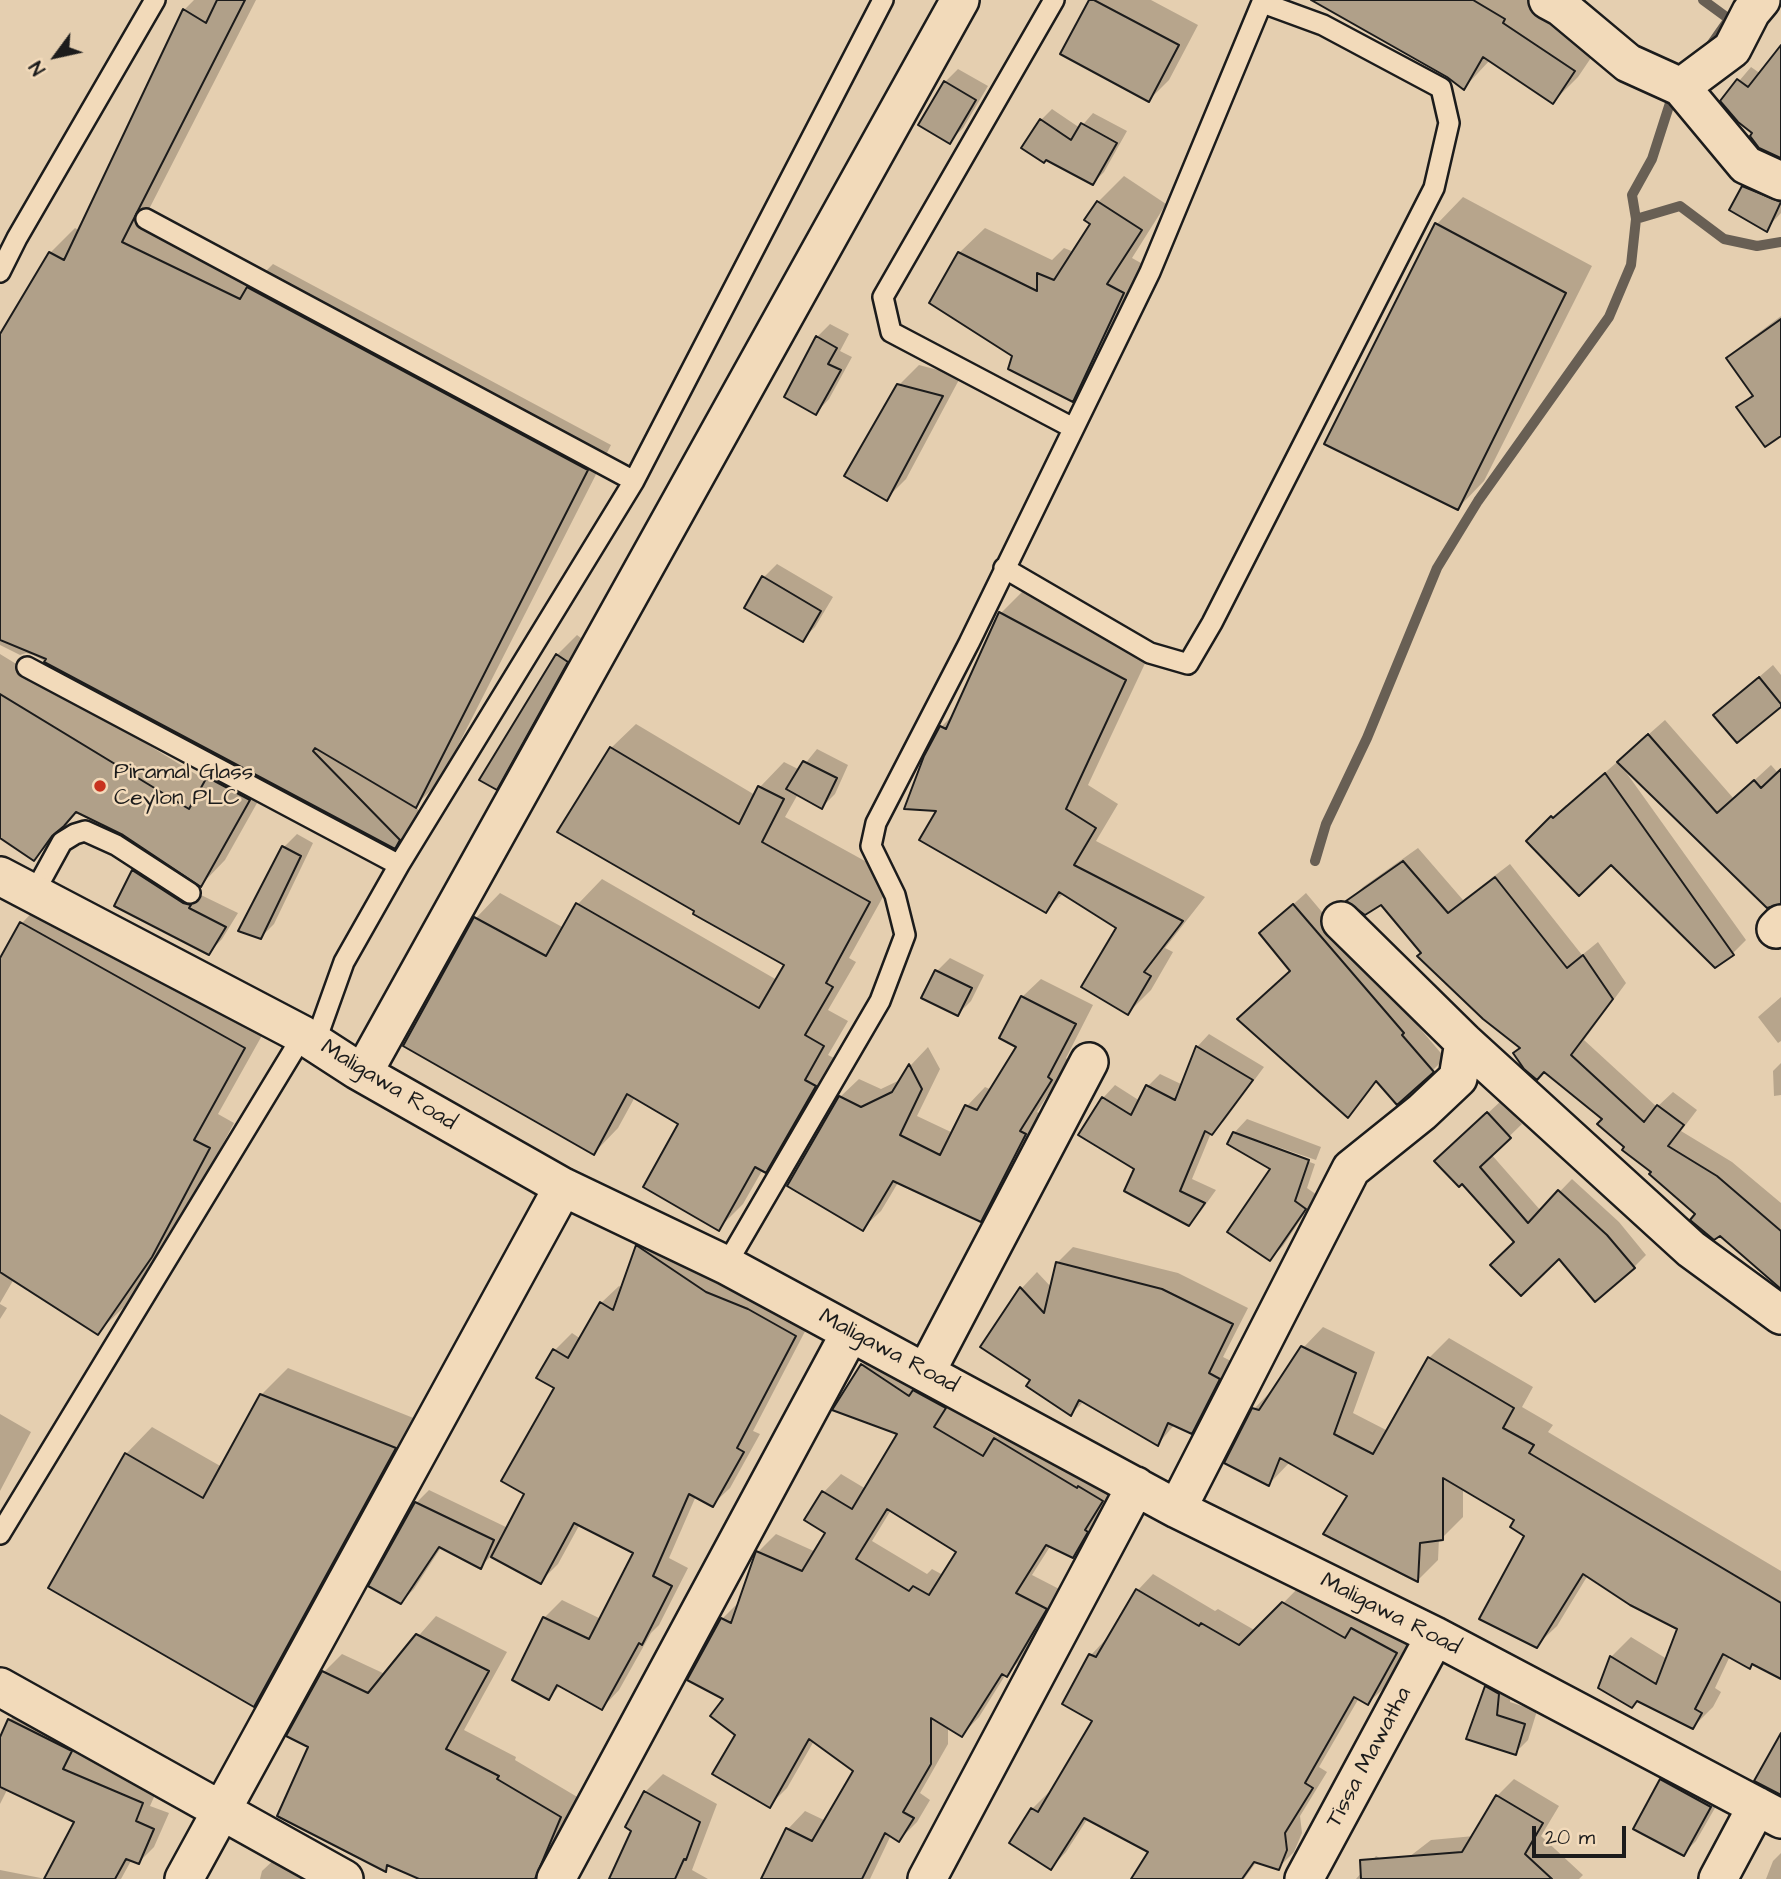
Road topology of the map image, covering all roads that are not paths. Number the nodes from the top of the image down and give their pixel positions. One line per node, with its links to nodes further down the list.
1 (155, 0): 11 (lane)
2 (883, 0): 13 (lane)
3 (960, 0): 24 (street)
4 (1054, 0): 12 (lane)
5 (1548, 0): 8 (street)
6 (1761, 0): 8 (street)
7 (1263, 1): 12 (lane); 14 (lane)
8 (1681, 87): 9 (street)
9 (1781, 181)
10 (146, 219): 13 (lane)
11 (0, 272)
12 (1073, 428): 14 (lane)
13 (634, 481): 16 (lane)
14 (1004, 568): 26 (lane)
15 (27, 667): 16 (lane)
16 (399, 865): 21 (lane)
17 (0, 876): 18 (street, Maligawa Road)
18 (34, 893): 19 (lane); 21 (street, Maligawa Road)
19 (190, 893)
20 (1341, 921): 22 (street)
21 (309, 1039): 24 (street, Maligawa Road); 32 (lane)
22 (1464, 1042): 27 (street); 31 (street)
23 (1088, 1062): 29 (street)
24 (363, 1073): 25 (street, Maligawa Road)
25 (563, 1187): 26 (street, Maligawa Road); 35 (street)
26 (726, 1265): 28 (street, Maligawa Road)
27 (1781, 1315)
28 (850, 1333): 29 (street, Maligawa Road); 39 (street)
29 (926, 1372): 30 (street, Maligawa Road)
30 (1136, 1486): 31 (street, Maligawa Road); 40 (street)
31 (1177, 1509): 33 (street, Maligawa Road)
32 (0, 1534)
33 (1435, 1636): 36 (street, Maligawa Road); 41 (street, Tissa Mawatha)
34 (0, 1687): 35 (street)
35 (221, 1812): 37 (street); 38 (street)
36 (1769, 1812): 42 (street)
37 (184, 1879)
38 (344, 1879)
39 (555, 1879)
40 (927, 1879)
41 (1304, 1879)
42 (1718, 1879)

